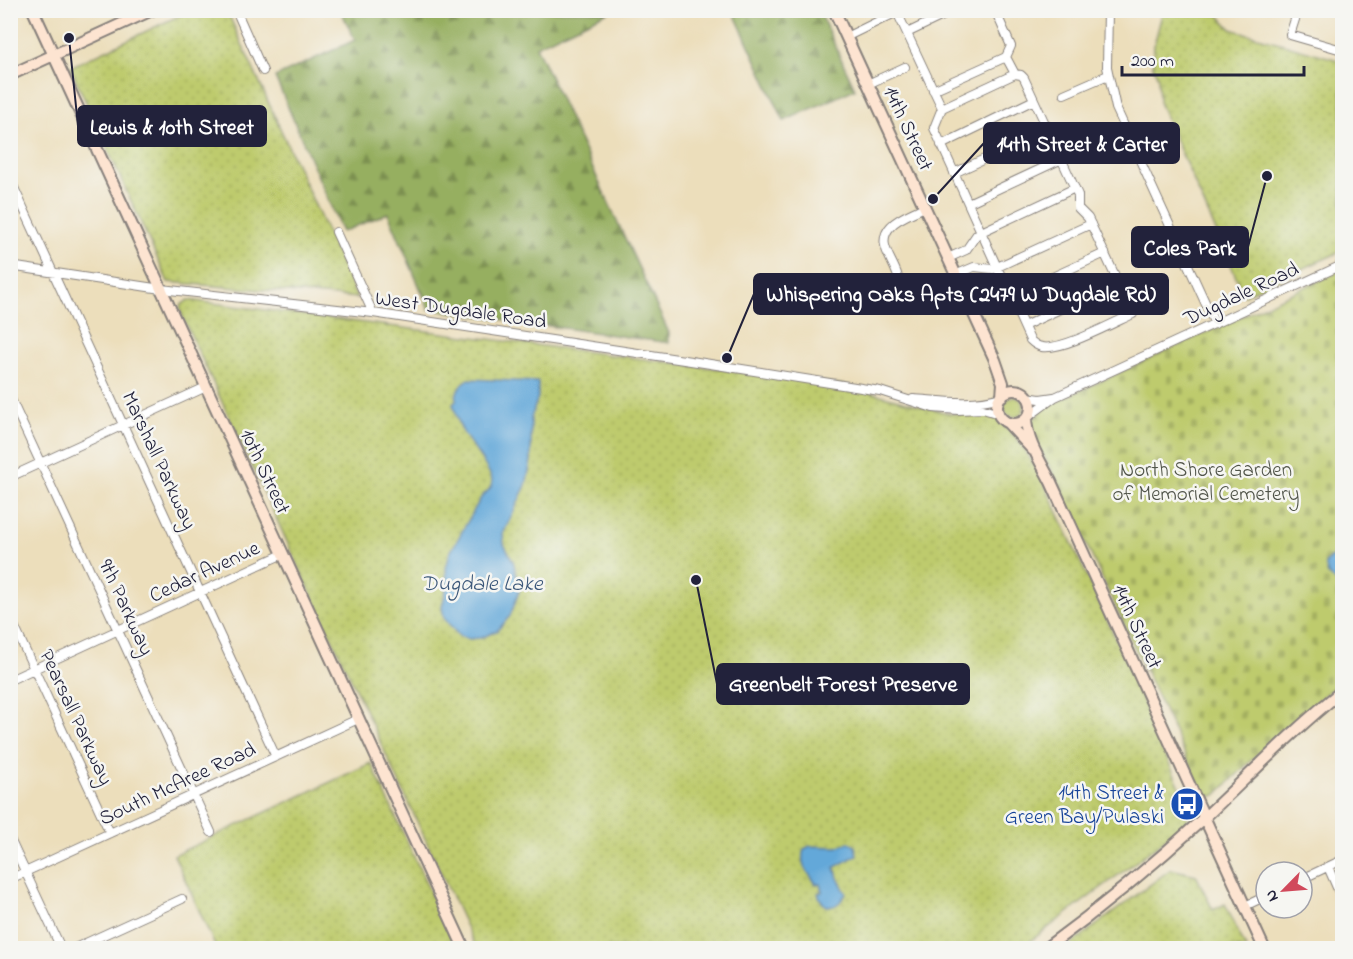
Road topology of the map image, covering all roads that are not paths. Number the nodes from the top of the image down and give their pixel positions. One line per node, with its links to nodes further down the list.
1 (33, 10): 13 (street, 10th Street)
2 (152, 10): 13 (street)
3 (236, 10): 16 (street)
4 (834, 10): 11 (street, 14th Street)
5 (955, 10): 10 (street)
6 (995, 10): 14 (street)
7 (1108, 10): 19 (street)
8 (1298, 10): 12 (street)
9 (899, 11): 10 (street); 11 (street)
10 (907, 33): 21 (street)
11 (846, 37): 20 (street, 14th Street)
12 (1342, 50)
13 (54, 55): 18 (street); 44 (street, 10th Street)
14 (1006, 57): 17 (street); 21 (street)
15 (905, 67): 20 (street)
16 (263, 71)
17 (1015, 74): 23 (street); 24 (street)
18 (10, 75)
19 (1108, 75): 22 (street); 48 (street)
20 (868, 84): 32 (street, 14th Street)
21 (933, 90): 24 (street)
22 (1064, 94)
23 (1034, 100): 25 (street); 26 (street)
24 (942, 108): 26 (street)
25 (1048, 130): 27 (street); 28 (street)
26 (941, 145): 28 (street)
27 (1062, 159): 30 (street); 31 (street)
28 (954, 173): 31 (street)
29 (10, 179): 41 (street, Marshall Parkway)
30 (1075, 188): 33 (street); 34 (street)
31 (968, 203): 34 (street)
32 (924, 207): 37 (street, 14th Street); 46 (street)
33 (1091, 224): 36 (street); 40 (street)
34 (981, 231): 37 (street); 40 (street)
35 (336, 232): 47 (street)
36 (1105, 253): 43 (street); 45 (street)
37 (948, 258): 42 (street, 14th Street)
38 (1342, 265): 48 (street, Dugdale Road)
39 (10, 266): 41 (street, West Dugdale Road)
40 (997, 267): 42 (street); 45 (street)
41 (54, 274): 44 (street, West Dugdale Road); 60 (street, Marshall Parkway)
42 (956, 275): 50 (street, 14th Street)
43 (1118, 282): 49 (street); 49 (street)
44 (161, 290): 47 (street, West Dugdale Road); 51 (street, 10th Street)
45 (1011, 296): 49 (street)
46 (885, 308)
47 (373, 313): 56 (street, West Dugdale Road)
48 (1215, 324): 55 (street, Dugdale Road)
49 (1024, 326)
50 (995, 360): 52 (street, 14th Street); 54 (street, 14th Street)
51 (206, 387): 60 (street); 64 (street, 10th Street)
52 (1023, 394): 54 (street); 55 (street); 58 (street)
53 (10, 397): 62 (street, 9th Parkway)
54 (1001, 397): 56 (street); 57 (street)
55 (1055, 397): 58 (street)
56 (905, 398): 57 (street)
57 (999, 414): 59 (street)
58 (1027, 418): 59 (street); 61 (street, 14th Street)
59 (1008, 423): 61 (street, 14th Street)
60 (124, 424): 62 (street); 65 (street, Marshall Parkway)
61 (1035, 453): 74 (street, 14th Street)
62 (41, 463): 63 (street); 67 (street, 9th Parkway)
63 (10, 477)
64 (283, 554): 65 (street, Cedar Avenue); 71 (street, 10th Street)
65 (201, 592): 67 (street, Cedar Avenue); 72 (street, Marshall Parkway)
66 (10, 617): 68 (street, Pearsall Parkway)
67 (118, 630): 68 (street, Cedar Avenue); 73 (street, 9th Parkway)
68 (34, 669): 69 (street, Cedar Avenue); 76 (street, Pearsall Parkway)
69 (10, 680)
70 (1342, 692): 74 (street)
71 (358, 719): 72 (street, South McAree Road); 89 (street, 10th Street)
72 (276, 757): 73 (street, South McAree Road)
73 (194, 795): 75 (street, 9th Parkway); 76 (street, South McAree Road)
74 (1204, 818): 86 (street, 14th Street); 90 (street)
75 (211, 832)
76 (110, 833): 80 (street, South McAree Road)
77 (10, 839): 80 (street)
78 (1342, 860): 79 (street)
79 (1328, 867): 81 (street); 84 (street)
80 (26, 872): 82 (street, South McAree Road); 87 (street)
81 (1314, 873)
82 (10, 879)
83 (182, 899): 88 (street)
84 (1342, 899)
85 (1254, 902): 86 (street)
86 (1245, 906): 91 (street, 14th Street)
87 (61, 948)
88 (75, 948)
89 (464, 948)
90 (1046, 948)
91 (1264, 948)

